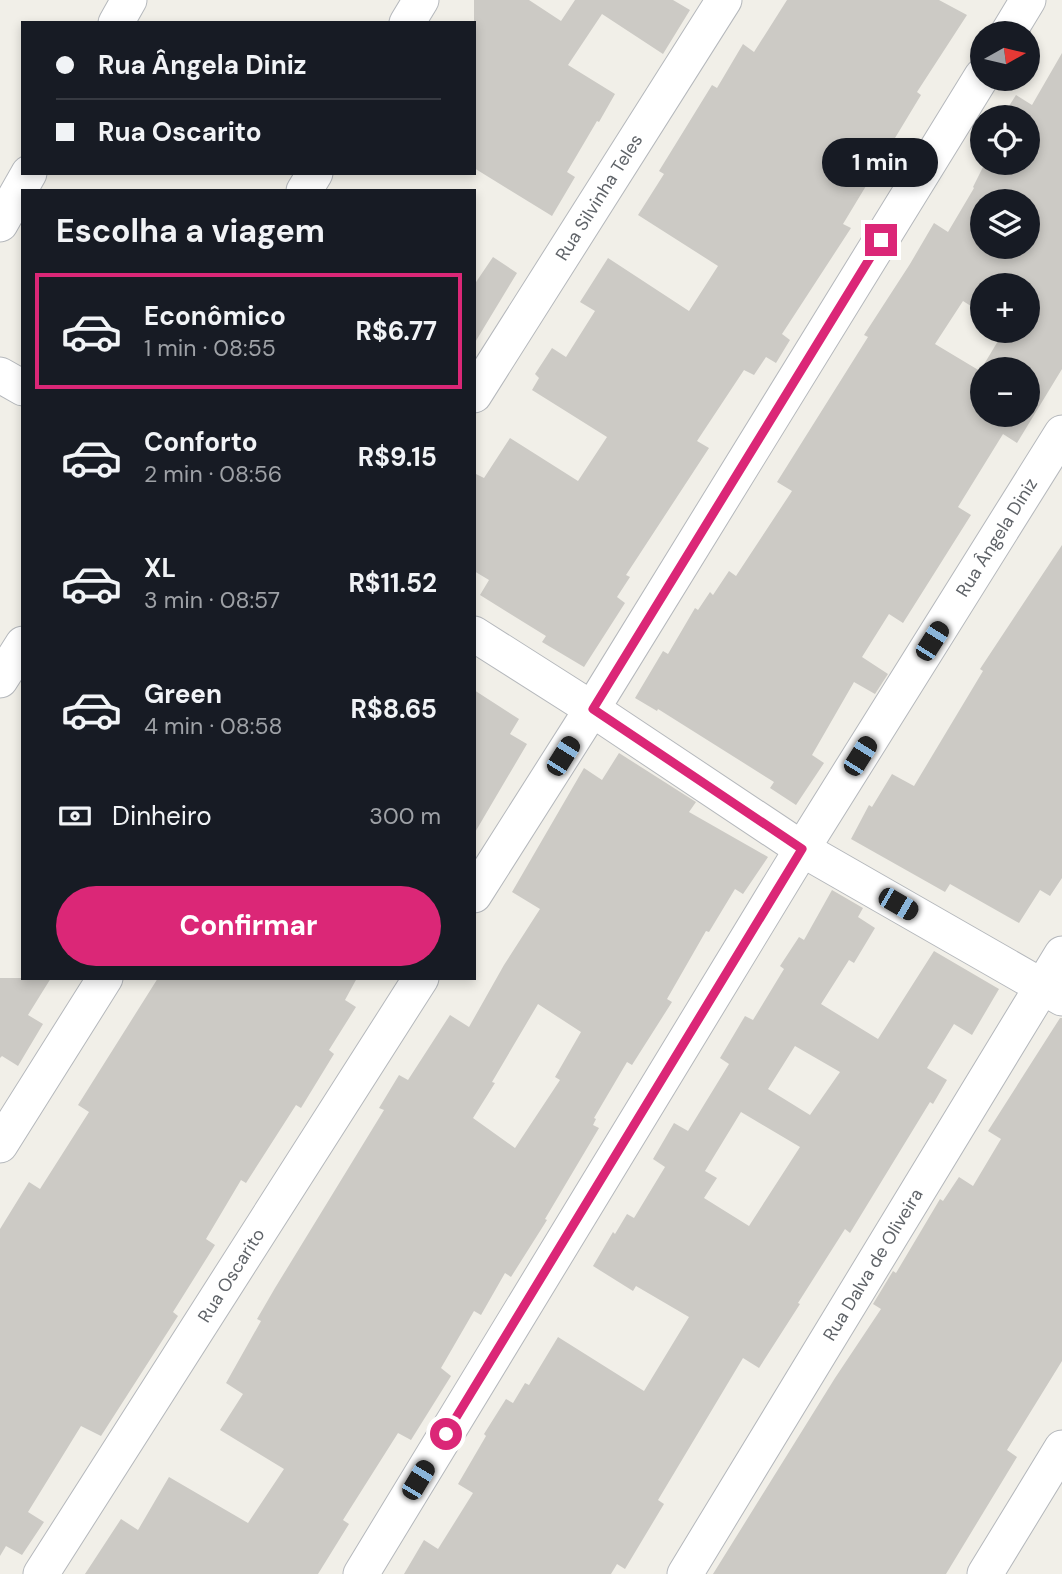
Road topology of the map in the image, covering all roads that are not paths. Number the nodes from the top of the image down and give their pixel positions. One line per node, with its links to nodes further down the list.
1 (129, 0): 5 (street)
2 (422, 0): 6 (street)
3 (724, 0): 13 (street, Rua Silvinha Teles)
4 (1028, 0): 7 (street)
5 (117, 21)
6 (408, 21)
7 (1015, 21)
8 (973, 91): 18 (street)
9 (28, 175): 10 (street)
10 (0, 224)
11 (0, 375): 12 (street)
12 (21, 387)
13 (476, 392)
14 (1062, 433): 19 (street, Rua Ângela Diniz)
15 (476, 635): 18 (street)
16 (21, 647): 17 (street)
17 (0, 680)
18 (593, 709): 19 (street); 20 (street)
19 (802, 849): 24 (street); 28 (street, Rua Ângela Diniz)
20 (476, 892)
21 (1062, 954): 24 (street, Rua Dalva de Oliveira)
22 (104, 980): 25 (street)
23 (420, 980): 27 (street, Rua Oscarito)
24 (1052, 992): 29 (street, Rua Dalva de Oliveira)
25 (0, 1145)
26 (1062, 1448): 30 (street)
27 (41, 1574)
28 (361, 1574)
29 (685, 1574)
30 (985, 1574)

